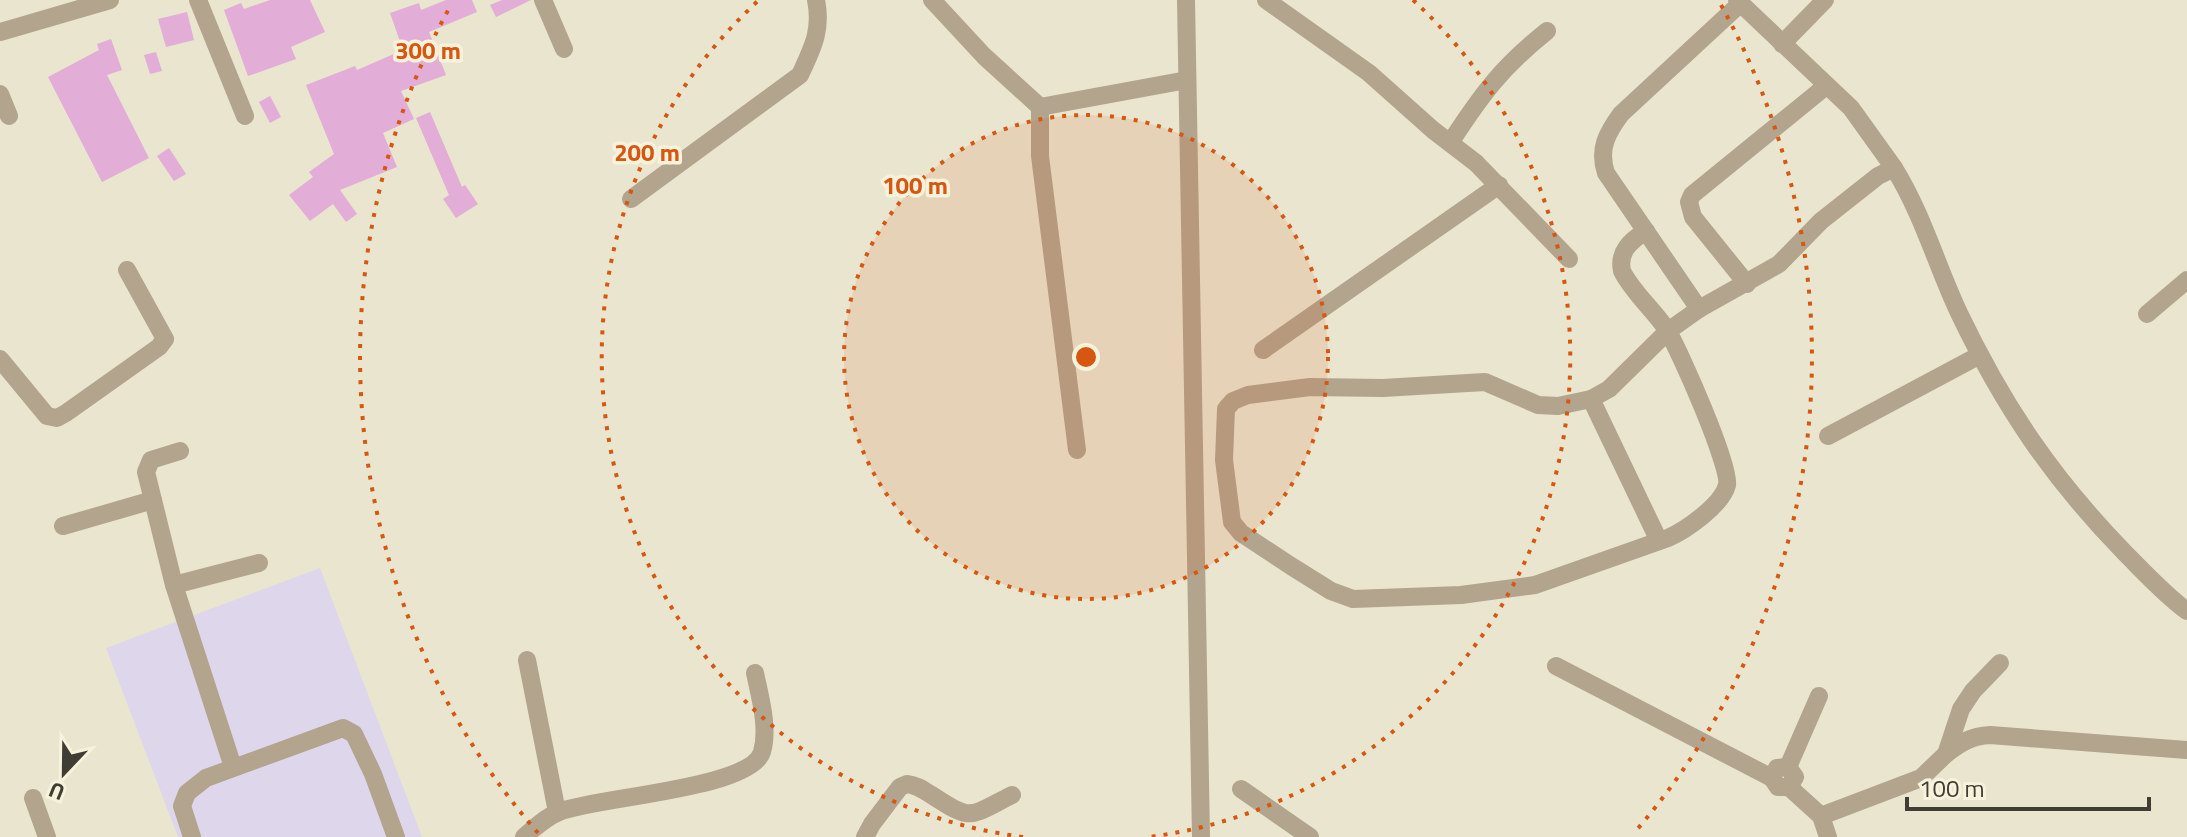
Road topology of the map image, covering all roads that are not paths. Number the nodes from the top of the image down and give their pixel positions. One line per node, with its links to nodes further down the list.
1 (110, 0): 11 (street)
2 (198, 0): 19 (street)
3 (543, 0): 13 (street)
4 (816, 0): 23 (street)
5 (932, 0): 17 (street)
6 (1186, 0): 14 (street)
7 (1266, 0): 20 (street)
8 (1825, 0): 12 (street)
9 (1739, 2): 12 (street); 24 (street)
10 (1547, 31): 20 (street)
11 (0, 32)
12 (1782, 44): 15 (street)
13 (564, 49)
14 (1187, 80): 17 (street); 66 (street)
15 (1826, 86): 21 (street); 28 (street)
16 (0, 94): 18 (street)
17 (1040, 107): 37 (street)
18 (9, 116)
19 (245, 116)
20 (1450, 143): 22 (street)
21 (1894, 168): 28 (street); 33 (street)
22 (1499, 185): 25 (street); 32 (street)
23 (631, 199)
24 (1646, 231): 29 (street); 31 (street)
25 (1569, 259)
26 (127, 270): 34 (street)
27 (2187, 280): 30 (street)
28 (1747, 284): 29 (street)
29 (1699, 309): 31 (street)
30 (2147, 314)
31 (1668, 331): 35 (street); 41 (street)
32 (1263, 350)
33 (1980, 355): 36 (street); 44 (street)
34 (0, 359)
35 (1591, 399): 41 (street); 41 (street)
36 (1828, 436)
37 (1077, 450)
38 (180, 451): 39 (street)
39 (153, 500): 40 (street); 43 (street)
40 (63, 526)
41 (1659, 541)
42 (259, 563): 43 (street)
43 (174, 585): 52 (street)
44 (2187, 611)
45 (527, 660): 59 (street)
46 (2000, 663): 51 (street)
47 (1556, 666): 54 (street)
48 (755, 673): 59 (street)
49 (1819, 696): 53 (street)
50 (2187, 750): 51 (street)
51 (1946, 754): 60 (street)
52 (233, 767): 62 (street); 63 (street)
53 (1788, 767): 54 (street); 55 (street)
54 (1772, 778): 55 (street)
55 (1789, 787): 60 (street)
56 (1241, 789): 67 (street)
57 (1012, 795): 65 (street)
58 (33, 798): 61 (street)
59 (557, 812): 64 (street)
60 (1821, 816): 68 (street)
61 (47, 837)
62 (192, 837)
63 (396, 837)
64 (524, 837)
65 (865, 837)
66 (1201, 837)
67 (1310, 837)
68 (1828, 837)

